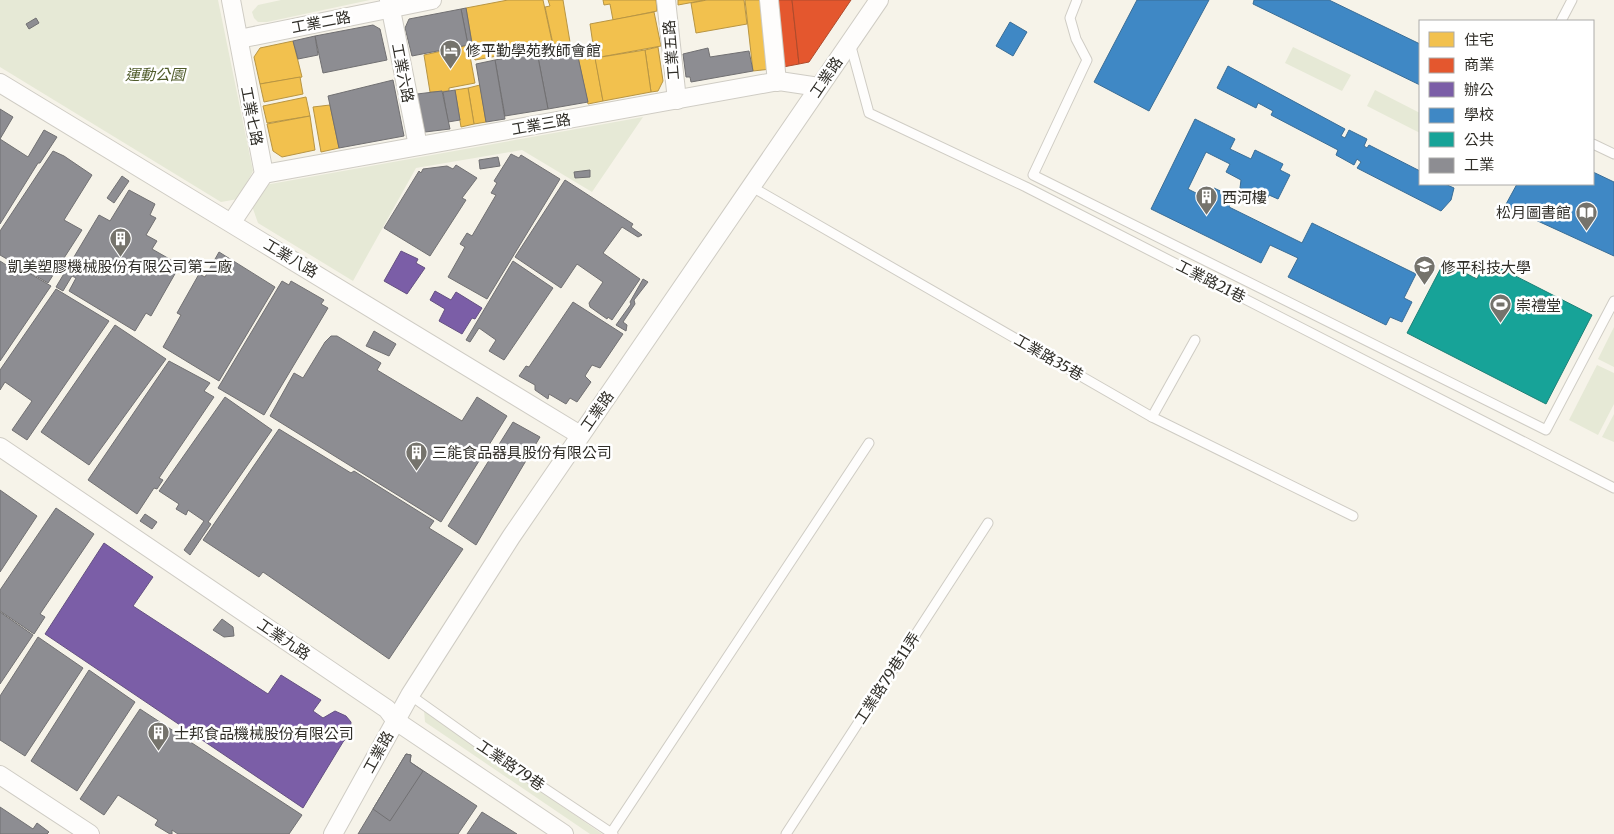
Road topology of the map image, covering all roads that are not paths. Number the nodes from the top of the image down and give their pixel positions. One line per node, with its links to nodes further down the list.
1 (231, 0): 10 (street, 工業七路)
2 (432, 0): 8 (street, 工業二路)
3 (666, 0): 15 (street, 工業五路)
4 (769, 0): 12 (street)
5 (878, 0): 11 (street, 工業路)
6 (1077, 0): 20 (lane)
7 (1572, 0): 9 (lane)
8 (390, 4): 10 (street, 工業二路); 17 (street, 工業六路)
9 (1562, 20)
10 (239, 39): 19 (street, 工業七路)
11 (850, 43): 14 (street, 工業路); 22 (lane, 工業路21巷)
12 (777, 82): 14 (street, 工業三路); 15 (street, 工業三路)
13 (0, 83): 23 (street, 工業八路)
14 (819, 87): 21 (street, 工業路)
15 (677, 100): 17 (street, 工業三路)
16 (1594, 144): 18 (lane)
17 (418, 146): 19 (street, 工業三路)
18 (1614, 154)
19 (264, 174): 23 (street)
20 (1033, 175): 22 (lane); 24 (lane)
21 (752, 187): 26 (lane, 工業路35巷); 27 (street, 工業路)
22 (1026, 187): 30 (lane, 工業路21巷)
23 (232, 222): 27 (street, 工業八路)
24 (1614, 301)
25 (1194, 340): 26 (lane)
26 (1152, 417): 31 (lane, 工業路35巷)
27 (580, 435): 33 (street, 工業路)
28 (869, 443): 39 (lane)
29 (0, 447): 34 (street, 工業九路)
30 (1614, 488)
31 (1353, 516)
32 (988, 523): 40 (lane, 工業路79巷11弄)
33 (410, 695): 34 (street, 工業路); 39 (lane, 工業路79巷)
34 (396, 721): 37 (street, 工業路); 38 (street, 工業九路)
35 (0, 775): 36 (street)
36 (90, 834)
37 (333, 834)
38 (564, 834)
39 (612, 834)
40 (786, 834)

